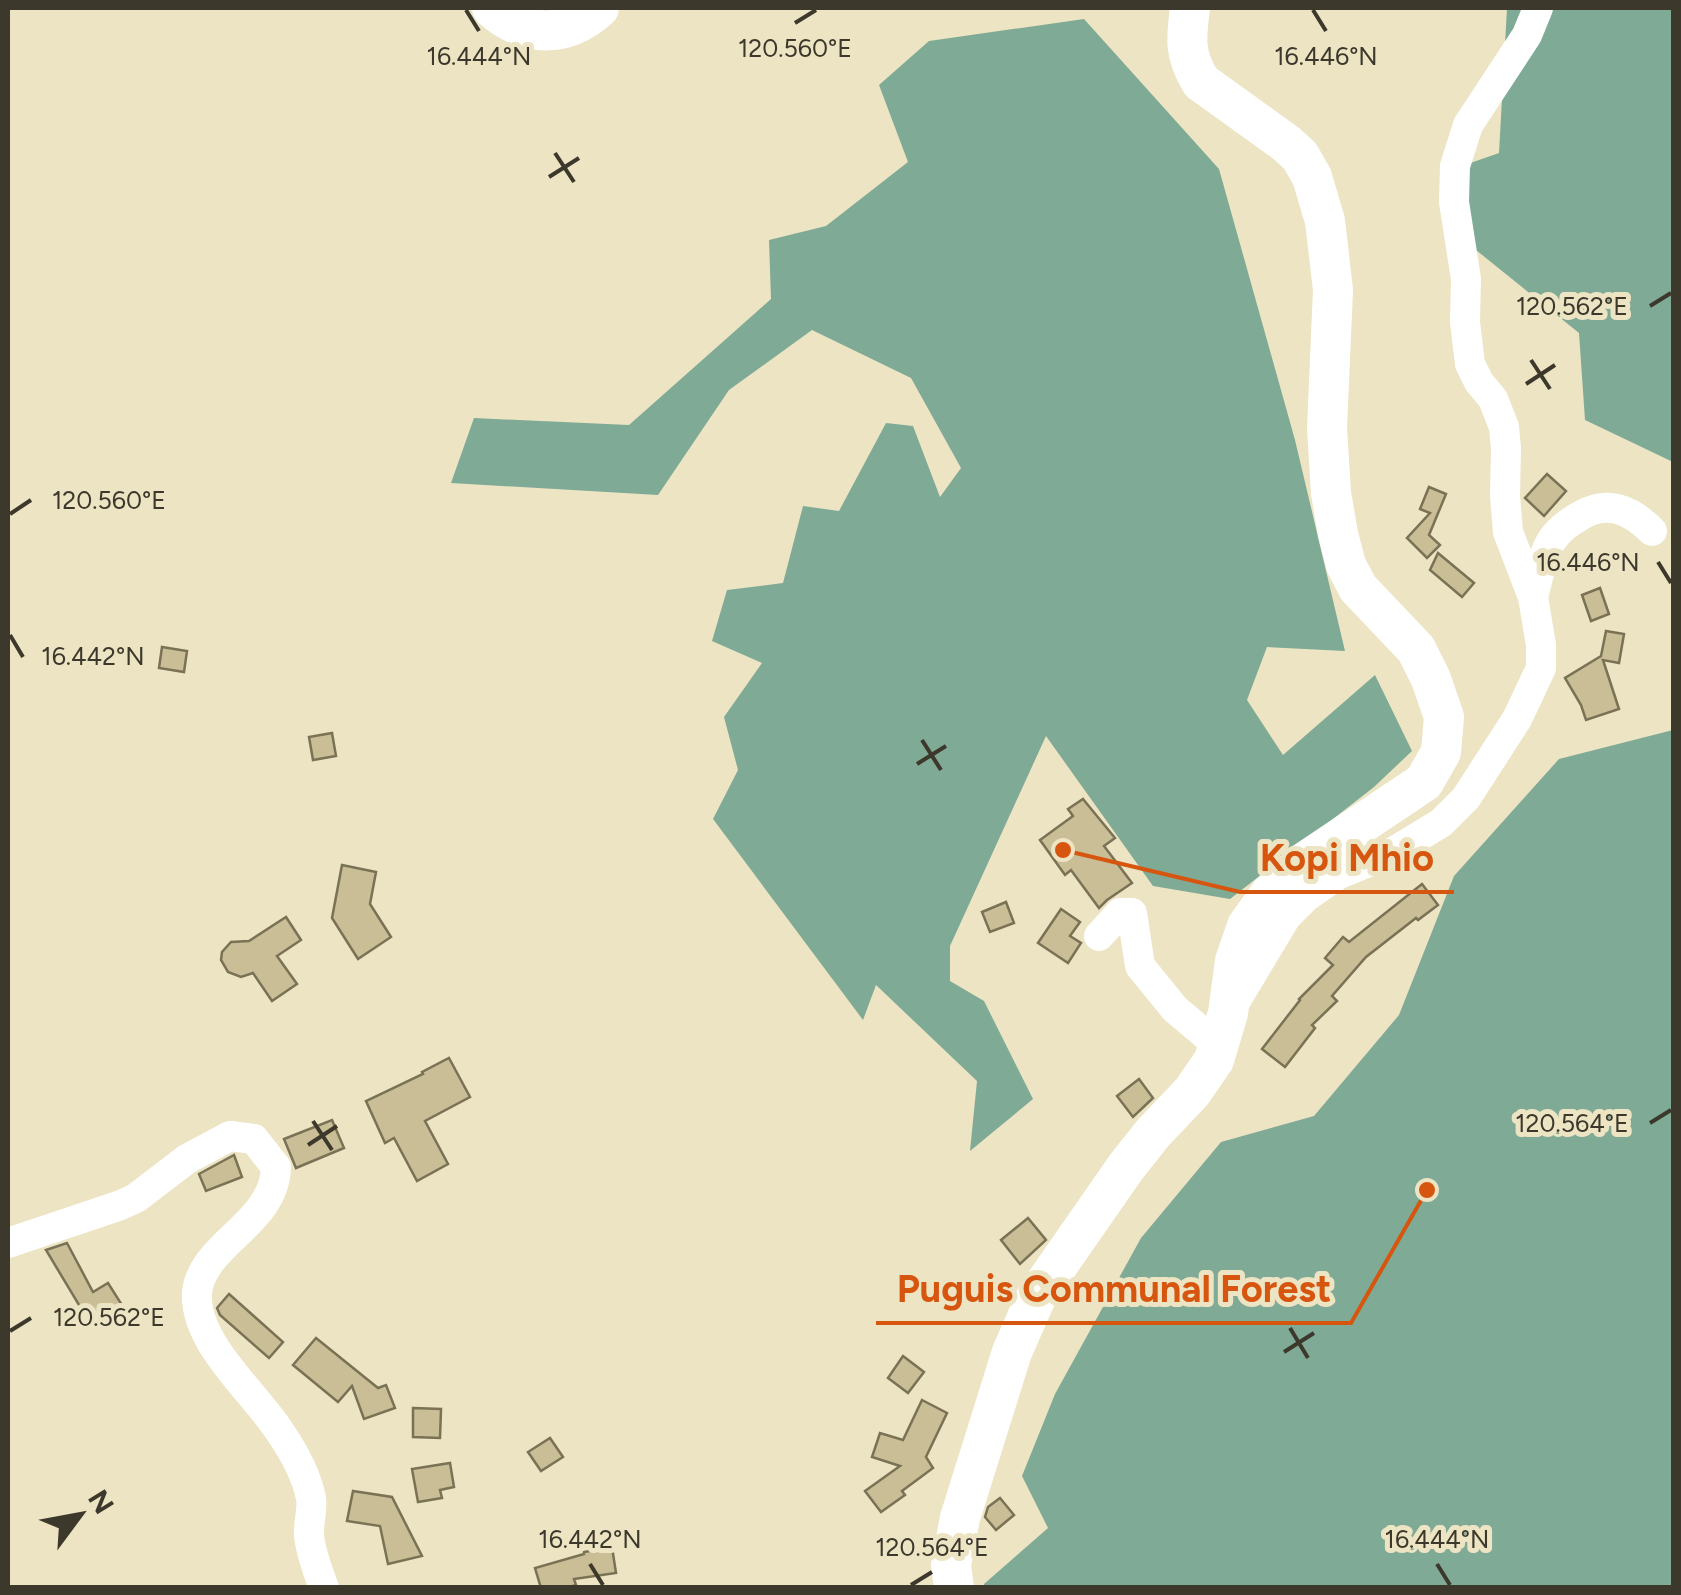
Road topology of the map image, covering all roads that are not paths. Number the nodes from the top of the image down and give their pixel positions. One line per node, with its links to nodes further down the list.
1 (492, 8): 2 (main road)
2 (599, 8)
3 (1190, 8): 8 (main road)
4 (1538, 8): 6 (street)
5 (1652, 530): 6 (street)
6 (1533, 598): 8 (street)
7 (1098, 936): 8 (street)
8 (1224, 1029): 11 (main road)
9 (8, 1243): 10 (street)
10 (324, 1588)
11 (954, 1588)

